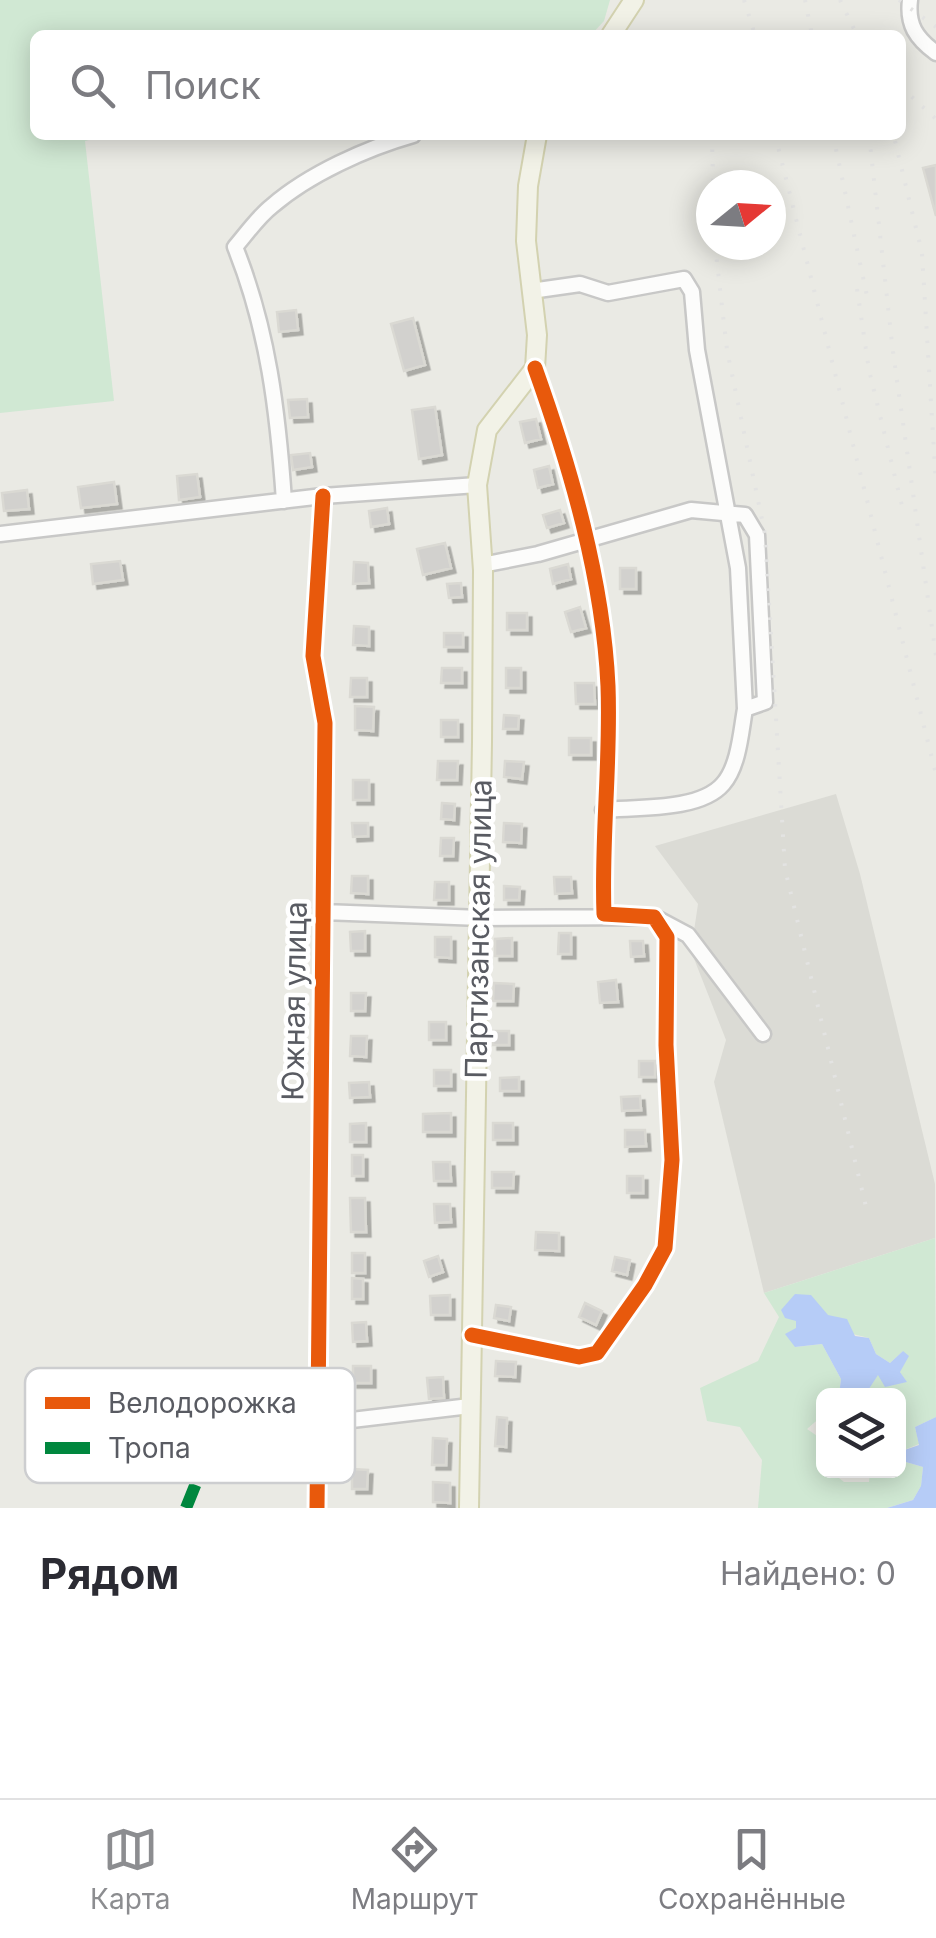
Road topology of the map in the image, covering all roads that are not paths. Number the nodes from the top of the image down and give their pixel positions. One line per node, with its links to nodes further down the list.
1 (623, 0): 4 (main road)
2 (634, 0): 4 (main road)
3 (910, 0): 5 (street)
4 (616, 28)
5 (936, 53)
6 (395, 140): 12 (street)
7 (535, 140): 8 (main road)
8 (531, 291): 9 (main road); 13 (street)
9 (535, 368): 10 (main road, Партизанская улица); 15 (street)
10 (476, 486): 11 (street); 16 (main road, Партизанская улица)
11 (323, 496): 12 (street); 21 (street, Южная улица)
12 (284, 500): 14 (street)
13 (725, 512): 15 (street); 17 (street); 18 (street)
14 (0, 534)
15 (585, 540): 16 (street); 20 (street)
16 (482, 565): 24 (main road, Партизанская улица)
17 (738, 574): 18 (street); 19 (street)
18 (761, 598): 19 (street)
19 (745, 709): 20 (street)
20 (603, 810): 22 (street)
21 (323, 912): 24 (street); 27 (street, Южная улица)
22 (604, 914): 23 (street); 24 (street)
23 (654, 917): 25 (street); 26 (street)
24 (481, 918): 26 (main road, Партизанская улица)
25 (763, 1034)
26 (472, 1335): 28 (main road, Партизанская улица)
27 (319, 1368)
28 (470, 1406): 29 (street); 32 (main road, Партизанская улица)
29 (355, 1420)
30 (317, 1483): 31 (street, Южная улица)
31 (317, 1508)
32 (470, 1508)

